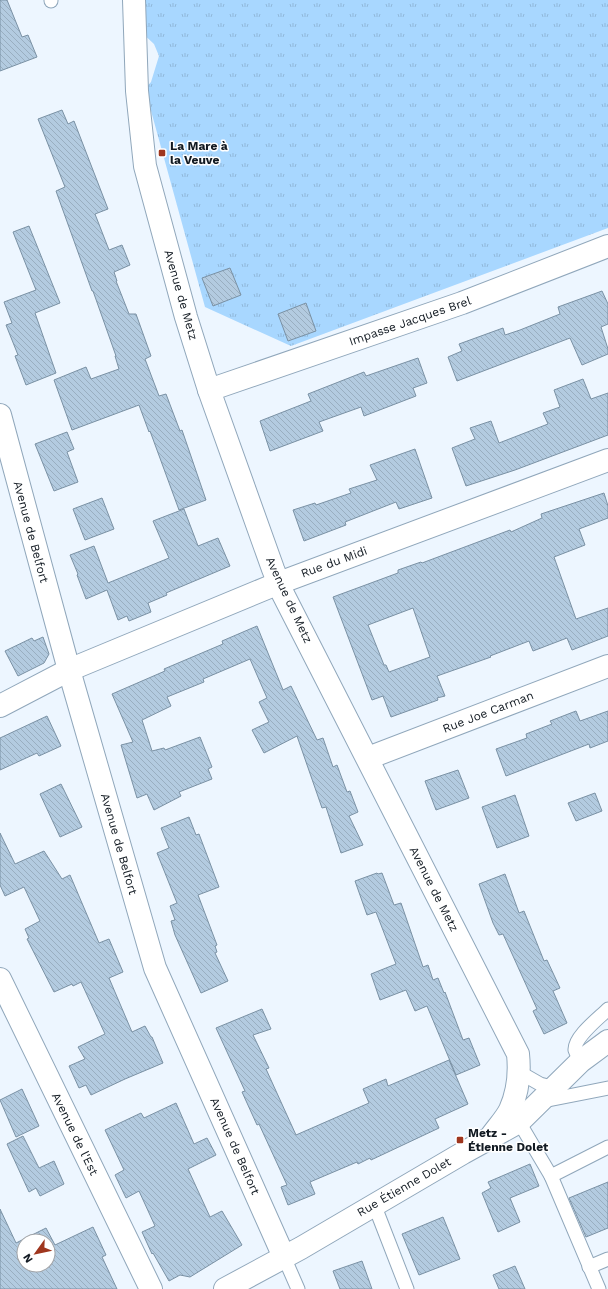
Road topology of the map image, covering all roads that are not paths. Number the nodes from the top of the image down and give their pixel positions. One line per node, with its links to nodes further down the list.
1 (134, 0): 3 (street, Avenue de Metz)
2 (608, 246): 3 (street, Impasse Jacques Brel)
3 (209, 390): 6 (street, Avenue de Metz)
4 (0, 415): 8 (street, Avenue de Belfort)
5 (608, 460): 6 (street, Rue du Midi)
6 (279, 583): 8 (street, Rue du Midi); 10 (street, Avenue de Metz)
7 (608, 666): 10 (street, Rue Joe Carman)
8 (69, 670): 9 (street, Rue du Midi); 24 (street, Avenue de Belfort)
9 (0, 706)
10 (368, 758): 16 (street, Avenue de Metz)
11 (0, 979): 12 (street, Avenue de l'Est)
12 (5, 1004): 27 (street, Avenue de l'Est)
13 (608, 1009): 15 (lane)
14 (608, 1041): 15 (street, Rue Étienne Dolet)
15 (581, 1061): 18 (street, Rue Étienne Dolet)
16 (520, 1072): 18 (lane); 20 (street, Avenue de Metz)
17 (608, 1088): 18 (lane)
18 (548, 1095): 19 (street, Rue Étienne Dolet)
19 (519, 1122): 20 (street, Rue Étienne Dolet); 22 (lane)
20 (490, 1138): 23 (street, Rue Étienne Dolet)
21 (608, 1146): 22 (lane)
22 (551, 1176): 26 (lane)
23 (374, 1204): 24 (street, Rue Étienne Dolet); 30 (lane)
24 (284, 1257): 28 (street, Rue Étienne Dolet); 29 (lane)
25 (608, 1259): 26 (lane)
26 (589, 1267): 31 (lane)
27 (151, 1289)
28 (225, 1289)
29 (298, 1289)
30 (407, 1289)
31 (599, 1289)

